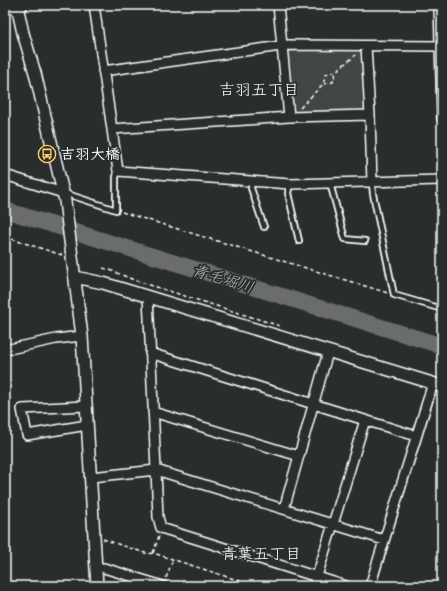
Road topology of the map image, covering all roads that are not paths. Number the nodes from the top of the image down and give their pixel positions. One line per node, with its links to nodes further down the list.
1 (94, 5): 9 (street)
2 (278, 5): 6 (street)
3 (439, 5): 8 (street)
4 (19, 6): 5 (street); 21 (street)
5 (5, 10)
6 (282, 46): 7 (street); 9 (street); 12 (street)
7 (366, 46): 8 (street); 10 (street)
8 (441, 46): 11 (street)
9 (103, 71): 13 (street)
10 (370, 115): 12 (street); 19 (street)
11 (442, 116)
12 (289, 117): 13 (street)
13 (112, 129): 14 (street)
14 (118, 171): 17 (street); 21 (lane)
15 (5, 176): 21 (street)
16 (442, 180): 19 (street)
17 (252, 181): 20 (street); 22 (lane)
18 (330, 183): 19 (street); 20 (street); 24 (lane)
19 (372, 183): 27 (lane)
20 (290, 184): 23 (lane)
21 (64, 197): 25 (street)
22 (264, 227)
23 (299, 241)
24 (365, 241)
25 (75, 277): 26 (street); 28 (street)
26 (148, 297): 30 (street); 31 (street)
27 (442, 309)
28 (82, 336): 29 (street); 34 (street)
29 (5, 350)
30 (328, 352): 32 (street); 33 (street)
31 (150, 353): 33 (street); 35 (street)
32 (437, 384): 38 (street)
33 (314, 404): 36 (street); 39 (street)
34 (86, 406): 37 (street); 37 (street)
35 (153, 412): 39 (street); 40 (street)
36 (365, 420): 38 (street); 43 (street)
37 (87, 425): 41 (street)
38 (416, 436): 44 (street)
39 (299, 456): 42 (street)
40 (156, 470): 41 (street); 42 (street); 46 (street)
41 (91, 477): 48 (street)
42 (284, 509): 43 (street)
43 (333, 524): 44 (street); 46 (street)
44 (384, 540): 51 (street)
45 (104, 568): 47 (street)
46 (317, 577): 49 (street); 50 (street)
47 (164, 583)
48 (97, 586)
49 (314, 586)
50 (346, 586)
51 (370, 586)

